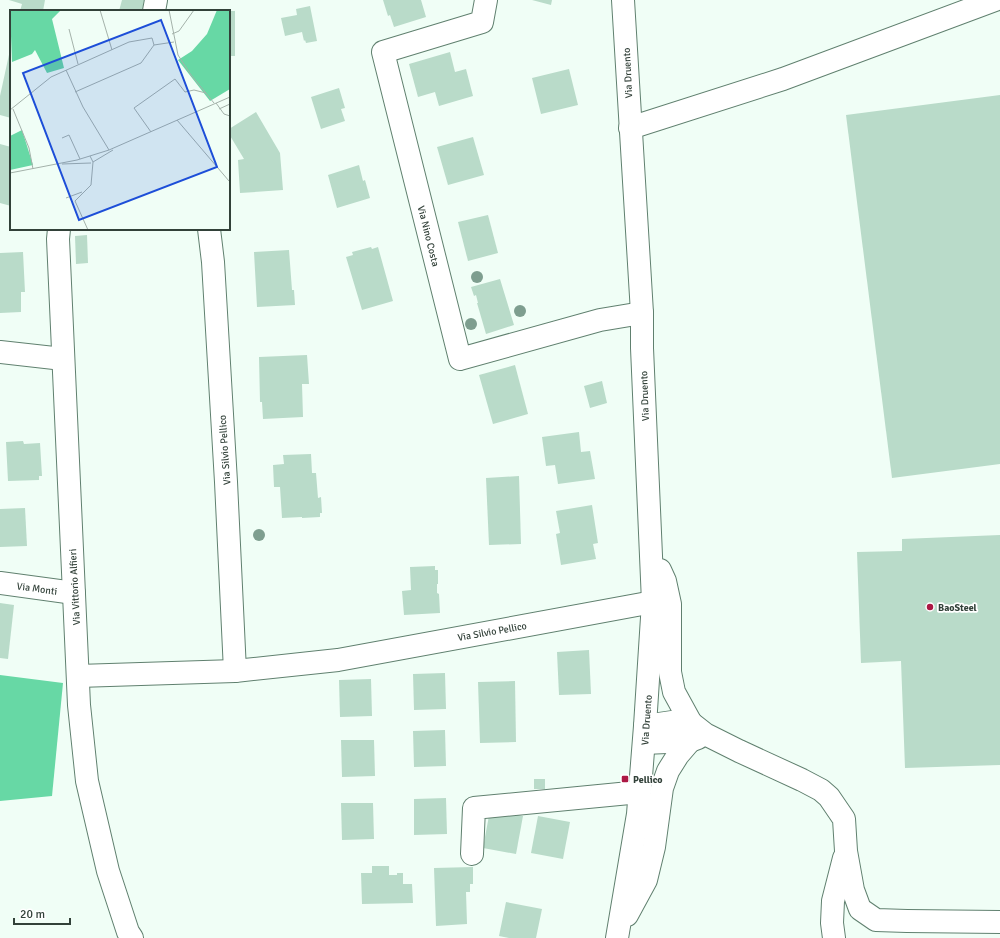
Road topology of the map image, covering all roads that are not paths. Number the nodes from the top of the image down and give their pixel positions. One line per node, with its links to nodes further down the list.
1 (156, 0): 5 (street)
2 (486, 0): 9 (street, Via Nino Costa)
3 (623, 0): 6 (street, Via Druento)
4 (995, 0): 6 (street)
5 (154, 10)
6 (630, 128): 9 (street, Via Druento)
7 (59, 230): 11 (street, Via Vittorio Alfieri)
8 (209, 230): 16 (street, Via Silvio Pellico)
9 (642, 313): 12 (street, Via Druento)
10 (0, 352): 11 (street)
11 (63, 359): 14 (street, Via Vittorio Alfieri)
12 (651, 550): 15 (street, Via Druento); 18 (street)
13 (0, 583): 14 (street, Via Monti)
14 (74, 593): 17 (street, Via Vittorio Alfieri)
15 (653, 602): 16 (street, Via Silvio Pellico); 19 (street, Via Druento)
16 (234, 671): 17 (street, Via Silvio Pellico)
17 (78, 676): 25 (street, Via Vittorio Alfieri)
18 (695, 733): 19 (street); 21 (street); 24 (street)
19 (645, 735): 20 (street, Via Druento)
20 (640, 792): 22 (street); 24 (street, Via Druento)
21 (846, 851): 23 (street); 26 (street)
22 (472, 854)
23 (1000, 922)
24 (618, 935)
25 (132, 938)
26 (834, 938)

